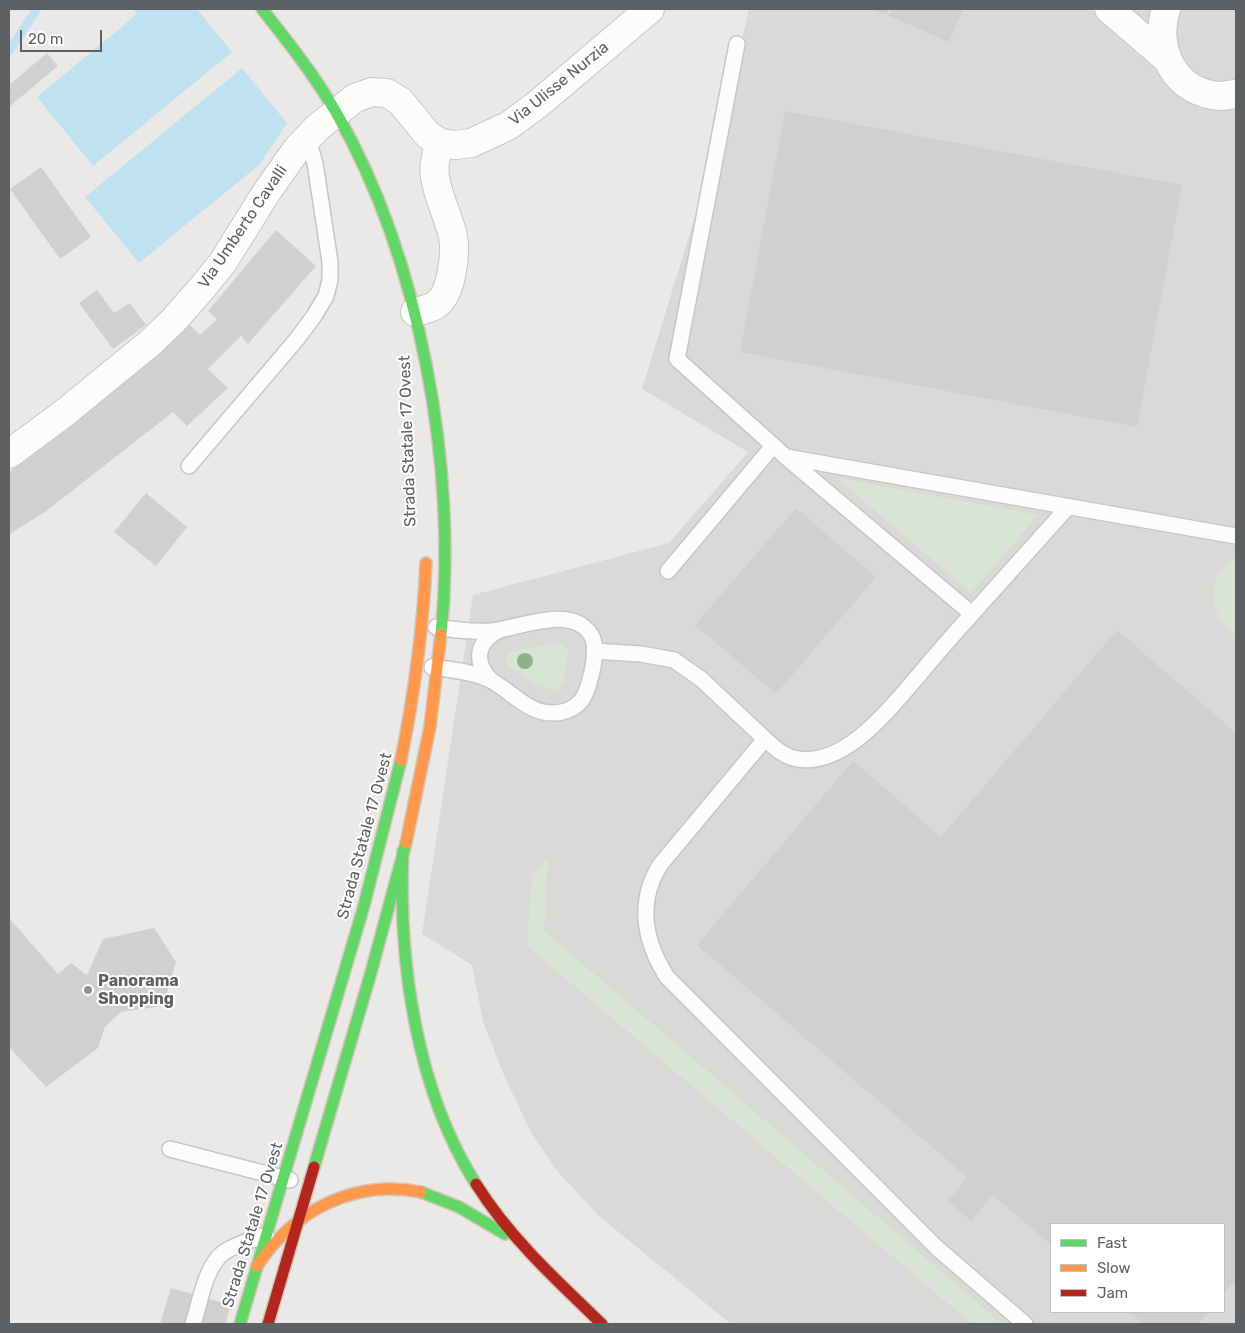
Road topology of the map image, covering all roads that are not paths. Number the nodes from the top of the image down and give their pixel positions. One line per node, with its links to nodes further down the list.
1 (262, 9): 10 (main road, Strada Statale 17 Ovest)
2 (650, 9): 12 (street, Via Ulisse Nurzia)
3 (1109, 9): 6 (street)
4 (1166, 9): 6 (street)
5 (737, 44): 15 (lane)
6 (1167, 59): 7 (street)
7 (1202, 92): 8 (street); 9 (street)
8 (1236, 94)
9 (1236, 113)
10 (336, 114): 11 (street, Via Umberto Cavalli); 12 (street); 13 (main road, Strada Statale 17 Ovest)
11 (305, 140): 17 (street, Via Umberto Cavalli); 19 (lane)
12 (440, 143): 13 (street)
13 (415, 312): 14 (main road, Strada Statale 17 Ovest)
14 (421, 342): 16 (main road, Strada Statale 17 Ovest); 26 (main road, Strada Statale 17 Ovest)
15 (773, 446): 18 (lane); 23 (lane)
16 (427, 447)
17 (9, 454)
18 (786, 457): 20 (lane); 24 (lane)
19 (189, 466)
20 (1068, 506): 21 (lane); 24 (lane)
21 (1236, 536)
22 (427, 549): 25 (main road, Strada Statale 17 Ovest)
23 (668, 572)
24 (972, 614): 32 (lane)
25 (423, 626): 26 (lane); 29 (main road, Strada Statale 17 Ovest)
26 (442, 628): 27 (lane); 30 (main road, Strada Statale 17 Ovest)
27 (502, 630): 28 (lane); 31 (lane)
28 (594, 651): 31 (lane); 32 (lane)
29 (418, 665): 30 (lane); 35 (main road, Strada Statale 17 Ovest)
30 (437, 668): 31 (lane); 33 (main road, Strada Statale 17 Ovest)
31 (492, 681)
32 (765, 739): 45 (lane)
33 (403, 851): 36 (main road, Strada Statale 17 Ovest); 39 (main road)
34 (170, 1149): 35 (lane)
35 (285, 1178): 36 (lane); 38 (main road, Strada Statale 17 Ovest)
36 (308, 1187): 37 (main road, Strada Statale 17 Ovest)
37 (299, 1220): 39 (main road); 40 (main road); 43 (main road, Strada Statale 17 Ovest)
38 (266, 1235): 40 (main road, Strada Statale 17 Ovest); 41 (lane)
39 (526, 1250): 44 (main road)
40 (257, 1266): 42 (main road, Strada Statale 17 Ovest)
41 (193, 1324)
42 (240, 1324)
43 (268, 1324)
44 (602, 1324)
45 (1025, 1324)

